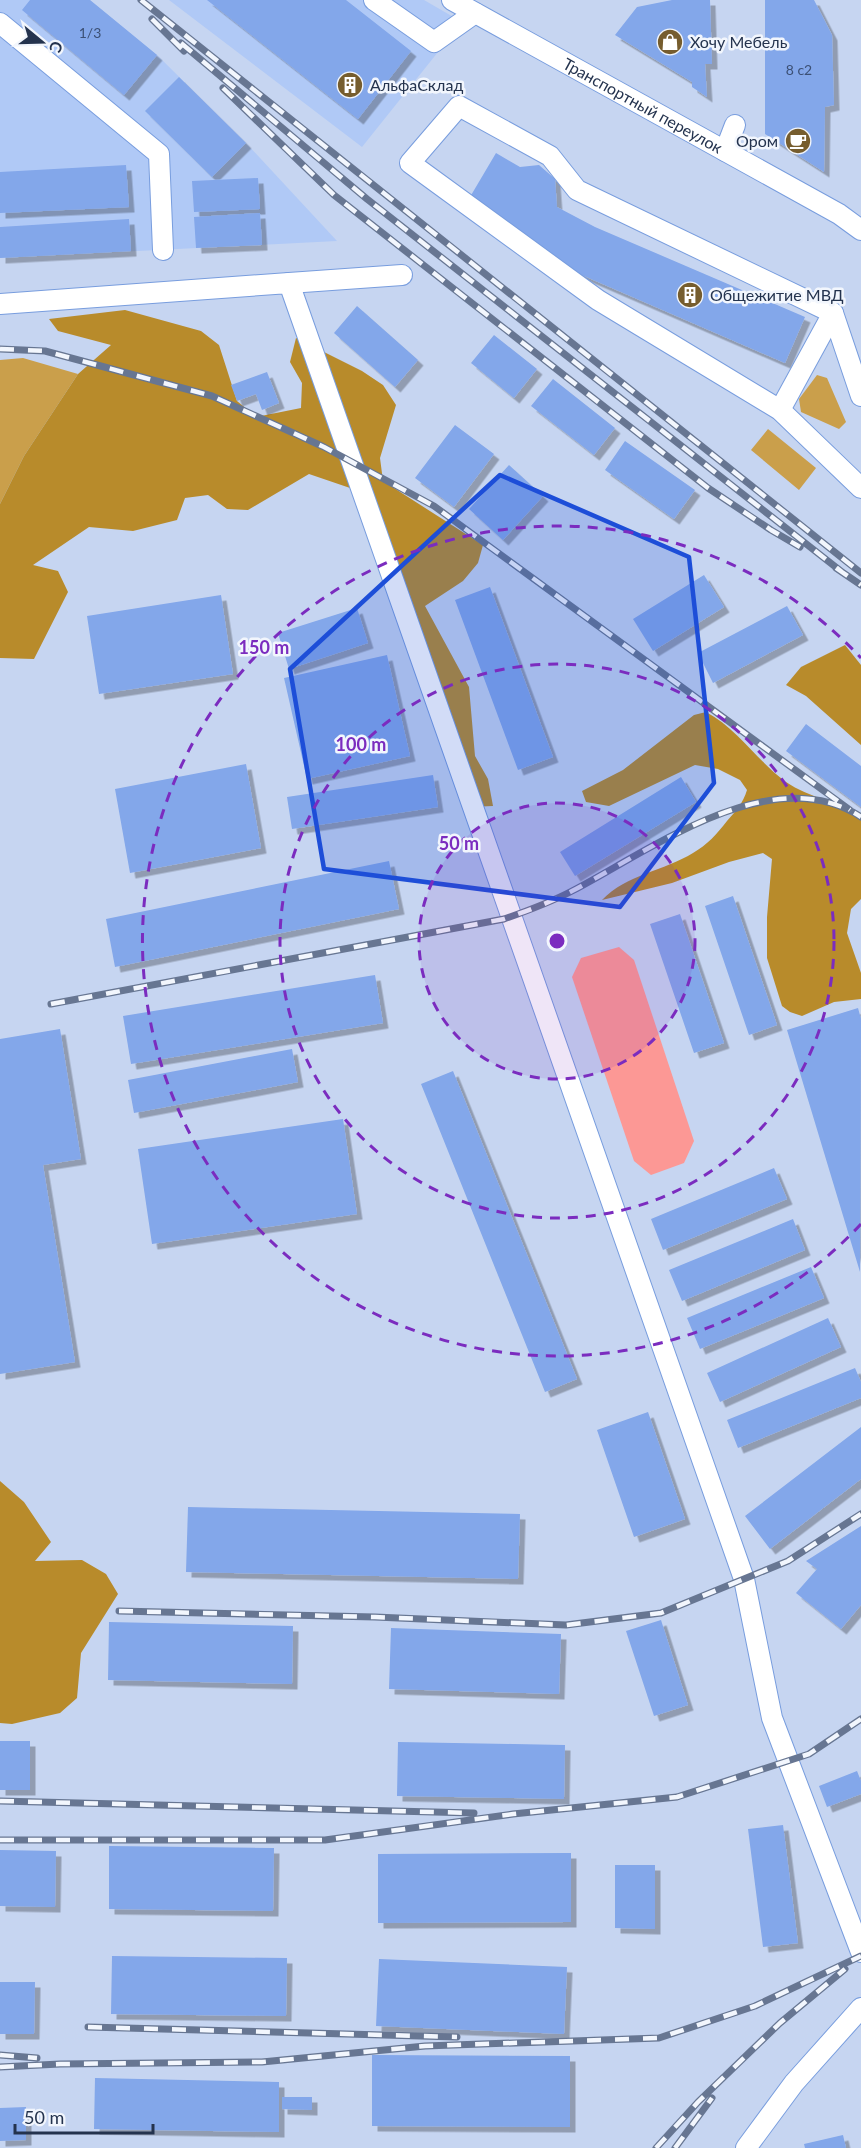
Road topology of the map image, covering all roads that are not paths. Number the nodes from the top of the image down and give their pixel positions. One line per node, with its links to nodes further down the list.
1 (374, 0): 3 (street)
2 (452, 0): 3 (street, Транспортный переулок)
3 (475, 13): 6 (street, Транспортный переулок)
4 (0, 23): 8 (street)
5 (735, 125): 6 (street)
6 (725, 151): 7 (street, Транспортный переулок)
7 (861, 230)
8 (163, 250)
9 (402, 275): 10 (street)
10 (289, 283): 11 (street); 16 (street)
11 (0, 304)
12 (833, 313): 13 (street); 14 (street); 14 (street)
13 (861, 396)
14 (780, 410): 15 (street)
15 (861, 488)
16 (861, 1952)
17 (861, 2008): 18 (street)
18 (746, 2148)

